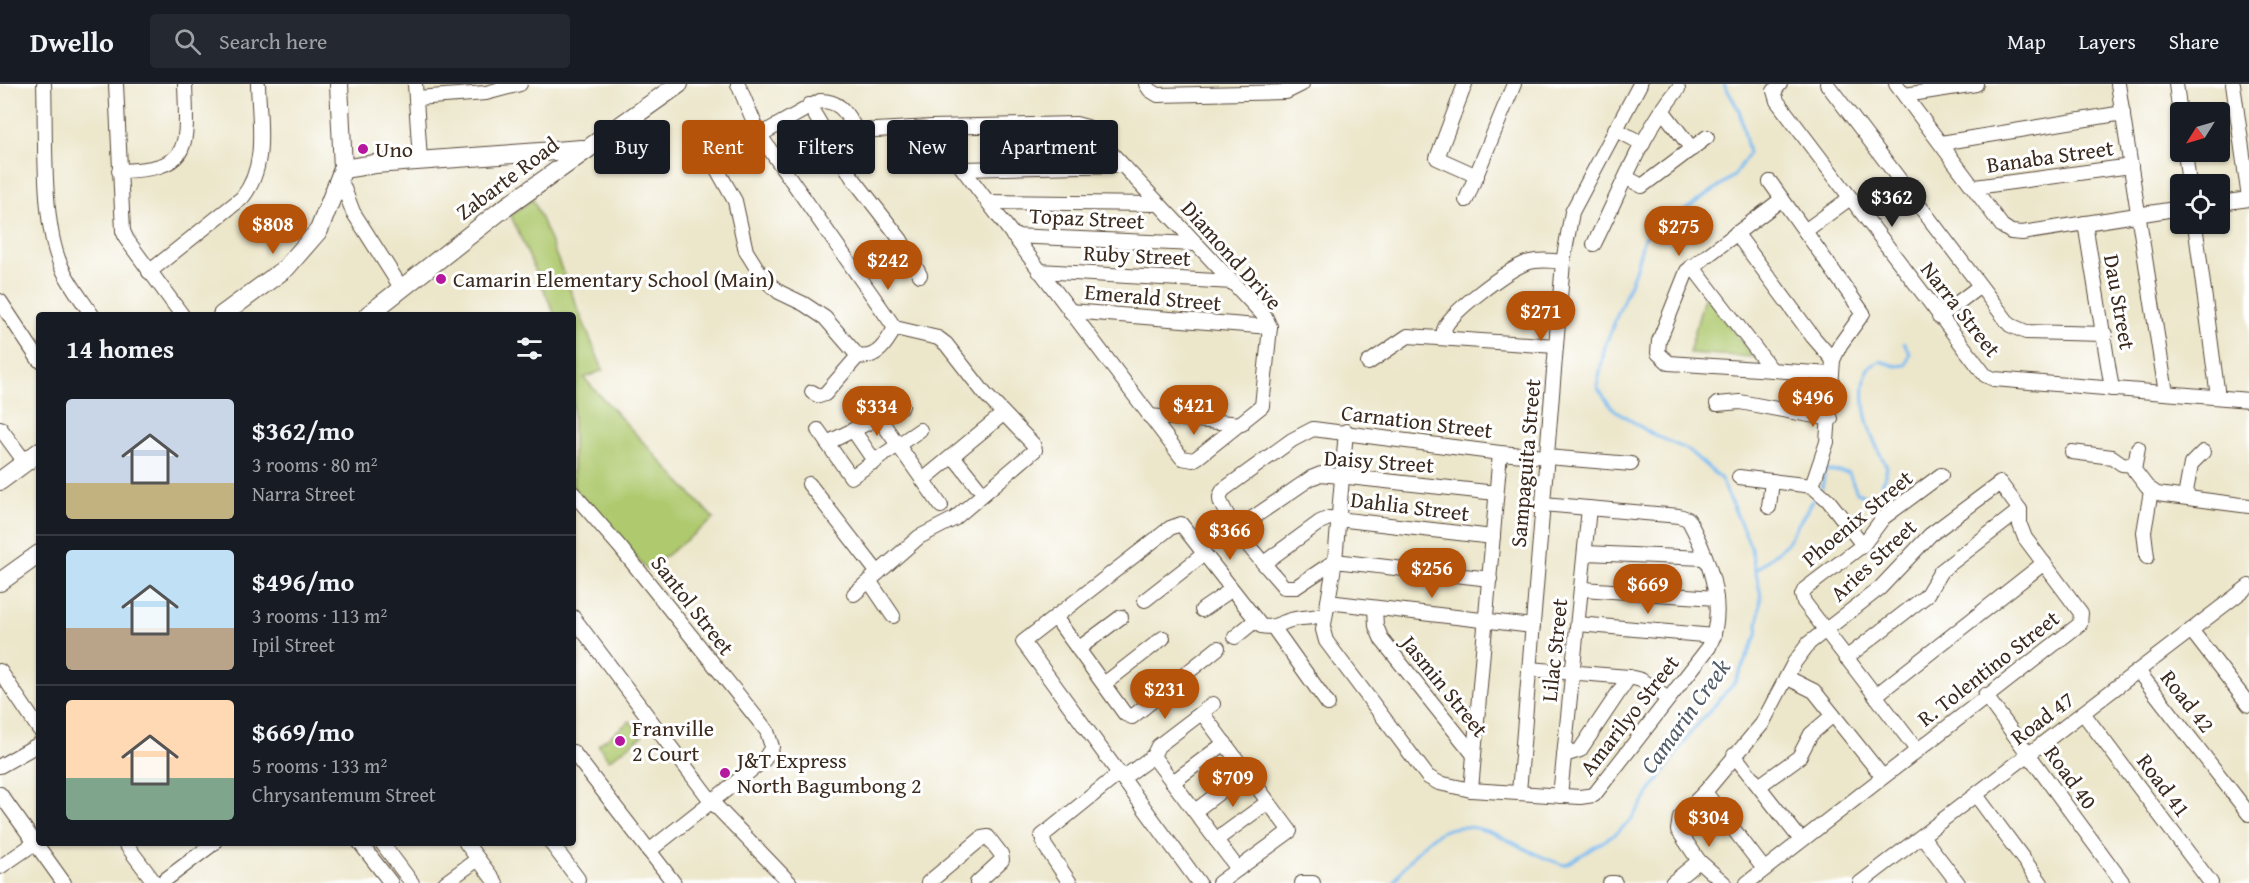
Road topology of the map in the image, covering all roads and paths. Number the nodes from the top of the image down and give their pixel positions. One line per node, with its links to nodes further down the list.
1 (44, 84): 83 (street)
2 (116, 84): 47 (street)
3 (185, 84): 47 (street)
4 (258, 84): 76 (street)
5 (339, 84): 48 (main road)
6 (520, 84): 19 (street)
7 (678, 84): 40 (main road, Zabarte Road)
8 (738, 84): 31 (street)
9 (1146, 84): 21 (street)
10 (1302, 84): 20 (street)
11 (1465, 84): 51 (street)
12 (1514, 84): 51 (street)
13 (1640, 84): 34 (street, Sampaguita Street)
14 (1780, 84): 55 (street, Narra Street)
15 (1827, 84): 79 (street)
16 (1976, 84): 24 (street)
17 (2118, 84): 30 (street)
18 (2176, 84): 27 (street)
19 (486, 88): 25 (street)
20 (1284, 88): 22 (street)
21 (1196, 89): 22 (street)
22 (1238, 89)
23 (1678, 89): 29 (street)
24 (1901, 89): 38 (street)
25 (416, 91): 43 (street)
26 (2239, 93): 42 (street)
27 (2178, 102)
28 (809, 105): 33 (street); 35 (street); 77 (street)
29 (1662, 110): 39 (street); 41 (street)
30 (2123, 113): 38 (street); 45 (street)
31 (753, 120)
32 (968, 126): 44 (street, Diamond Drive)
33 (887, 129)
34 (1615, 129): 39 (street); 73 (street, Sampaguita Street)
35 (765, 131)
36 (1707, 137): 41 (street)
37 (765, 143): 89 (street)
38 (1941, 143): 54 (street)
39 (1643, 144): 52 (street)
40 (584, 149): 43 (main road); 80 (main road, Zabarte Road)
41 (1692, 149): 52 (street)
42 (2246, 150): 56 (street)
43 (420, 160): 48 (main road)
44 (1122, 165): 46 (street); 62 (street, Diamond Drive)
45 (2131, 166): 54 (street, Banaba Street); 65 (street)
46 (968, 169)
47 (119, 171): 76 (street)
48 (341, 174): 58 (main road); 64 (street)
49 (721, 174): 94 (street)
50 (967, 174): 61 (street, Diamond Drive)
51 (1477, 176): 59 (street)
52 (1627, 178): 72 (street)
53 (1770, 182): 57 (street)
54 (1975, 187): 66 (street)
55 (1850, 198): 67 (street); 87 (street, Narra Street)
56 (2249, 198): 60 (street)
57 (1782, 199): 67 (street); 68 (street)
58 (333, 200): 64 (street); 85 (main road)
59 (1466, 200)
60 (2230, 201)
61 (988, 202): 62 (street); 70 (street, Diamond Drive)
62 (1157, 204): 71 (street, Diamond Drive)
63 (2170, 210): 65 (street)
64 (352, 212): 80 (street)
65 (2138, 216): 66 (street); 100 (street)
66 (2085, 223): 90 (street, Dau Street)
67 (1805, 231): 96 (street)
68 (1736, 233): 74 (street); 96 (street)
69 (2195, 234): 101 (street)
70 (1013, 236): 71 (street, Topaz Street); 75 (street, Diamond Drive)
71 (1195, 244): 78 (street, Diamond Drive)
72 (1594, 244)
73 (1563, 262): 91 (street); 92 (street, Sampaguita Street)
74 (1692, 266): 97 (street); 97 (street)
75 (1039, 271): 78 (street, Ruby Street); 82 (street, Diamond Drive)
76 (149, 272): 84 (street)
77 (920, 275)
78 (1233, 282): 88 (street, Diamond Drive)
79 (1980, 286): 87 (street); 90 (street)
80 (402, 289): 86 (main road, Zabarte Road)
81 (0, 301): 93 (street)
82 (1070, 311): 88 (street, Emerald Street); 106 (street, Diamond Drive)
83 (90, 312)
84 (180, 312)
85 (226, 312)
86 (372, 312)
87 (1939, 317): 98 (street, Narra Street)
88 (1270, 327): 109 (street, Diamond Drive)
89 (895, 328): 94 (street); 105 (street)
90 (2105, 334): 98 (street, Dau Street)
91 (1447, 338): 92 (street); 95 (street)
92 (1556, 346): 123 (street, Sampaguita Street)
93 (36, 355)
94 (858, 356): 99 (street)
95 (1368, 363)
96 (1832, 367): 97 (street); 108 (street)
97 (1770, 369)
98 (2112, 388): 100 (street, Narra Street)
99 (812, 392)
100 (2166, 393): 101 (street, Narra Street)
101 (2218, 397): 102 (street, Narra Street)
102 (2249, 400)
103 (1717, 404): 108 (street)
104 (902, 406): 107 (street)
105 (1003, 414): 121 (street); 158 (street)
106 (1149, 416): 109 (street); 109 (street, Diamond Drive)
107 (879, 418): 112 (street); 116 (street)
108 (1831, 419): 135 (street)
109 (1242, 424)
110 (0, 428): 122 (street)
111 (818, 430): 115 (street)
112 (853, 430): 115 (street); 124 (street)
113 (920, 430): 116 (street)
114 (1346, 431): 120 (street, Carnation Street); 128 (street, Amarilyo Street); 147 (street, Carnation Street)
115 (828, 443): 124 (street)
116 (899, 446): 124 (street); 130 (street)
117 (2138, 448): 126 (street)
118 (2072, 452): 126 (street)
119 (2203, 452): 139 (street)
120 (1500, 453): 123 (street, Carnation Street); 137 (street)
121 (953, 456): 130 (street); 134 (street)
122 (32, 457): 131 (main road)
123 (1546, 457): 125 (street, Carnation Street); 140 (street, Sampaguita Street)
124 (875, 462)
125 (1631, 464)
126 (2134, 465): 136 (street)
127 (1941, 475): 149 (street, Phoenix Street)
128 (1342, 477): 137 (street, Daisy Street); 146 (street, Amarilyo Street); 147 (street, Daisy Street)
129 (1739, 477): 132 (street)
130 (923, 480): 141 (street)
131 (0, 481)
132 (1772, 481): 135 (street); 143 (street)
133 (809, 484): 158 (street)
134 (977, 486)
135 (1812, 486): 149 (street)
136 (2151, 491): 139 (street); 153 (street)
137 (1497, 493): 148 (street)
138 (576, 496): 223 (street, Santol Street)
139 (2185, 496): 142 (street)
140 (1543, 504): 144 (street); 177 (street, Sampaguita Street)
141 (941, 506)
142 (2249, 506)
143 (1769, 507)
144 (1589, 508): 150 (street, Lilac Street); 154 (street)
145 (2020, 510): 157 (street); 179 (street, Aries Street); 186 (street)
146 (1339, 518): 148 (street, Dahlia Street); 155 (street, Amarilyo Street); 156 (street, Dahlia Street)
147 (1238, 528): 156 (street)
148 (1493, 537): 159 (street)
149 (1863, 545): 179 (street, Phoenix Street)
150 (1585, 553): 154 (street); 161 (street, Lilac Street)
151 (1204, 554): 162 (street); 166 (street); 171 (street)
152 (36, 556): 160 (main road)
153 (2147, 557)
154 (1704, 558): 165 (street)
155 (1335, 561): 156 (street); 159 (street); 167 (street, Amarilyo Street)
156 (1264, 563)
157 (2044, 563): 194 (street, R. Tolentino Street); 195 (street)
158 (874, 577): 164 (street); 170 (street)
159 (1490, 579): 175 (street)
160 (0, 582)
161 (1582, 589): 165 (street); 176 (street, Lilac Street)
162 (1231, 590): 169 (street); 173 (street)
163 (2247, 590): 180 (street, Road 47)
164 (854, 594)
165 (1716, 598): 181 (street)
166 (1145, 600)
167 (1327, 608): 168 (street); 178 (street); 217 (street, Amarilyo Street)
168 (1375, 608): 175 (street); 206 (street, Jasmin Street)
169 (1202, 610)
170 (893, 616)
171 (1055, 617): 185 (street); 213 (street)
172 (1121, 617): 185 (street)
173 (1256, 620): 178 (street); 182 (street)
174 (576, 621): 223 (street)
175 (1488, 621): 177 (street); 206 (street)
176 (1578, 624): 181 (street); 190 (street, Lilac Street)
177 (1533, 626): 187 (street, Sampaguita Street)
178 (1274, 627): 197 (street)
179 (1825, 630): 186 (street); 192 (street, Aries Street)
180 (2191, 630): 189 (street, Road 47); 198 (street)
181 (1714, 636): 196 (street, Amarilyo Street)
182 (1235, 637)
183 (1163, 638): 193 (street)
184 (1218, 648): 193 (street)
185 (1078, 649): 193 (street)
186 (1846, 658): 195 (street)
187 (1529, 669): 190 (street); 218 (street, Sampaguita Street)
188 (0, 671): 201 (street)
189 (2138, 671): 199 (street, Road 47); 226 (street, Road 42)
190 (1574, 672): 191 (street); 207 (street, Lilac Street)
191 (1629, 677): 196 (street); 207 (street)
192 (1788, 678): 200 (street); 208 (street, Aries Street)
193 (1104, 684)
194 (1985, 695): 204 (street, R. Tolentino Street); 205 (street, Road 40)
195 (1875, 696): 204 (street)
196 (1668, 699): 222 (street, Amarilyo Street)
197 (1329, 704)
198 (2249, 705)
199 (2083, 713): 205 (street, Road 47); 270 (street, Road 41)
200 (1833, 715): 214 (street); 216 (street)
201 (36, 725)
202 (1225, 743): 210 (street); 212 (street); 215 (street)
203 (36, 746): 211 (street)
204 (1917, 750): 214 (street, R. Tolentino Street)
205 (2028, 754): 221 (street, Road 47); 269 (street, Road 40)
206 (1474, 755): 217 (street)
207 (1564, 755): 222 (street, Lilac Street)
208 (1734, 755): 216 (street); 219 (street, Aries Street)
209 (576, 756): 238 (street)
210 (1153, 756): 213 (street); 215 (street)
211 (0, 766)
212 (1246, 772): 224 (street); 225 (street)
213 (1121, 775): 257 (street); 258 (street)
214 (1882, 776): 229 (street, R. Tolentino Street)
215 (1173, 782): 225 (street)
216 (1759, 786): 229 (street)
217 (1471, 790): 218 (street, Amarilyo Street)
218 (1520, 792): 222 (street, Amarilyo Street)
219 (1705, 792): 240 (street, Aries Street); 243 (street)
220 (0, 795): 230 (street)
221 (1976, 795): 227 (street, Road 47); 268 (street)
222 (1560, 796)
223 (712, 802): 238 (street); 254 (street)
224 (1268, 802): 228 (street); 242 (street)
225 (1195, 811): 228 (street)
226 (2249, 814)
227 (1922, 836): 245 (street, Road 47); 267 (street)
228 (1216, 840): 242 (street)
229 (1801, 840): 243 (street, R. Tolentino Street)
230 (35, 843): 241 (street)
231 (37, 846): 246 (street)
232 (127, 846): 247 (street)
233 (209, 846): 248 (street)
234 (362, 846): 249 (street)
235 (384, 846): 250 (street)
236 (468, 846): 239 (street)
237 (553, 846): 244 (street)
238 (649, 851): 253 (street)
239 (478, 858): 251 (street); 252 (street)
240 (1699, 861): 264 (street); 265 (street)
241 (0, 867)
242 (1238, 869): 259 (street)
243 (1764, 869): 266 (street, R. Tolentino Street)
244 (578, 879)
245 (1863, 882)
246 (64, 883)
247 (155, 883)
248 (161, 883)
249 (391, 883)
250 (412, 883)
251 (445, 883)
252 (496, 883)
253 (674, 883)
254 (790, 883)
255 (928, 883): 256 (street)
256 (977, 883)
257 (1070, 883)
258 (1199, 883)
259 (1220, 883)
260 (1302, 883): 261 (street)
261 (1313, 883)
262 (1610, 883): 263 (street)
263 (1615, 883)
264 (1671, 883)
265 (1724, 883)
266 (1748, 883)
267 (1958, 883)
268 (2041, 883)
269 (2123, 883)
270 (2211, 883)

